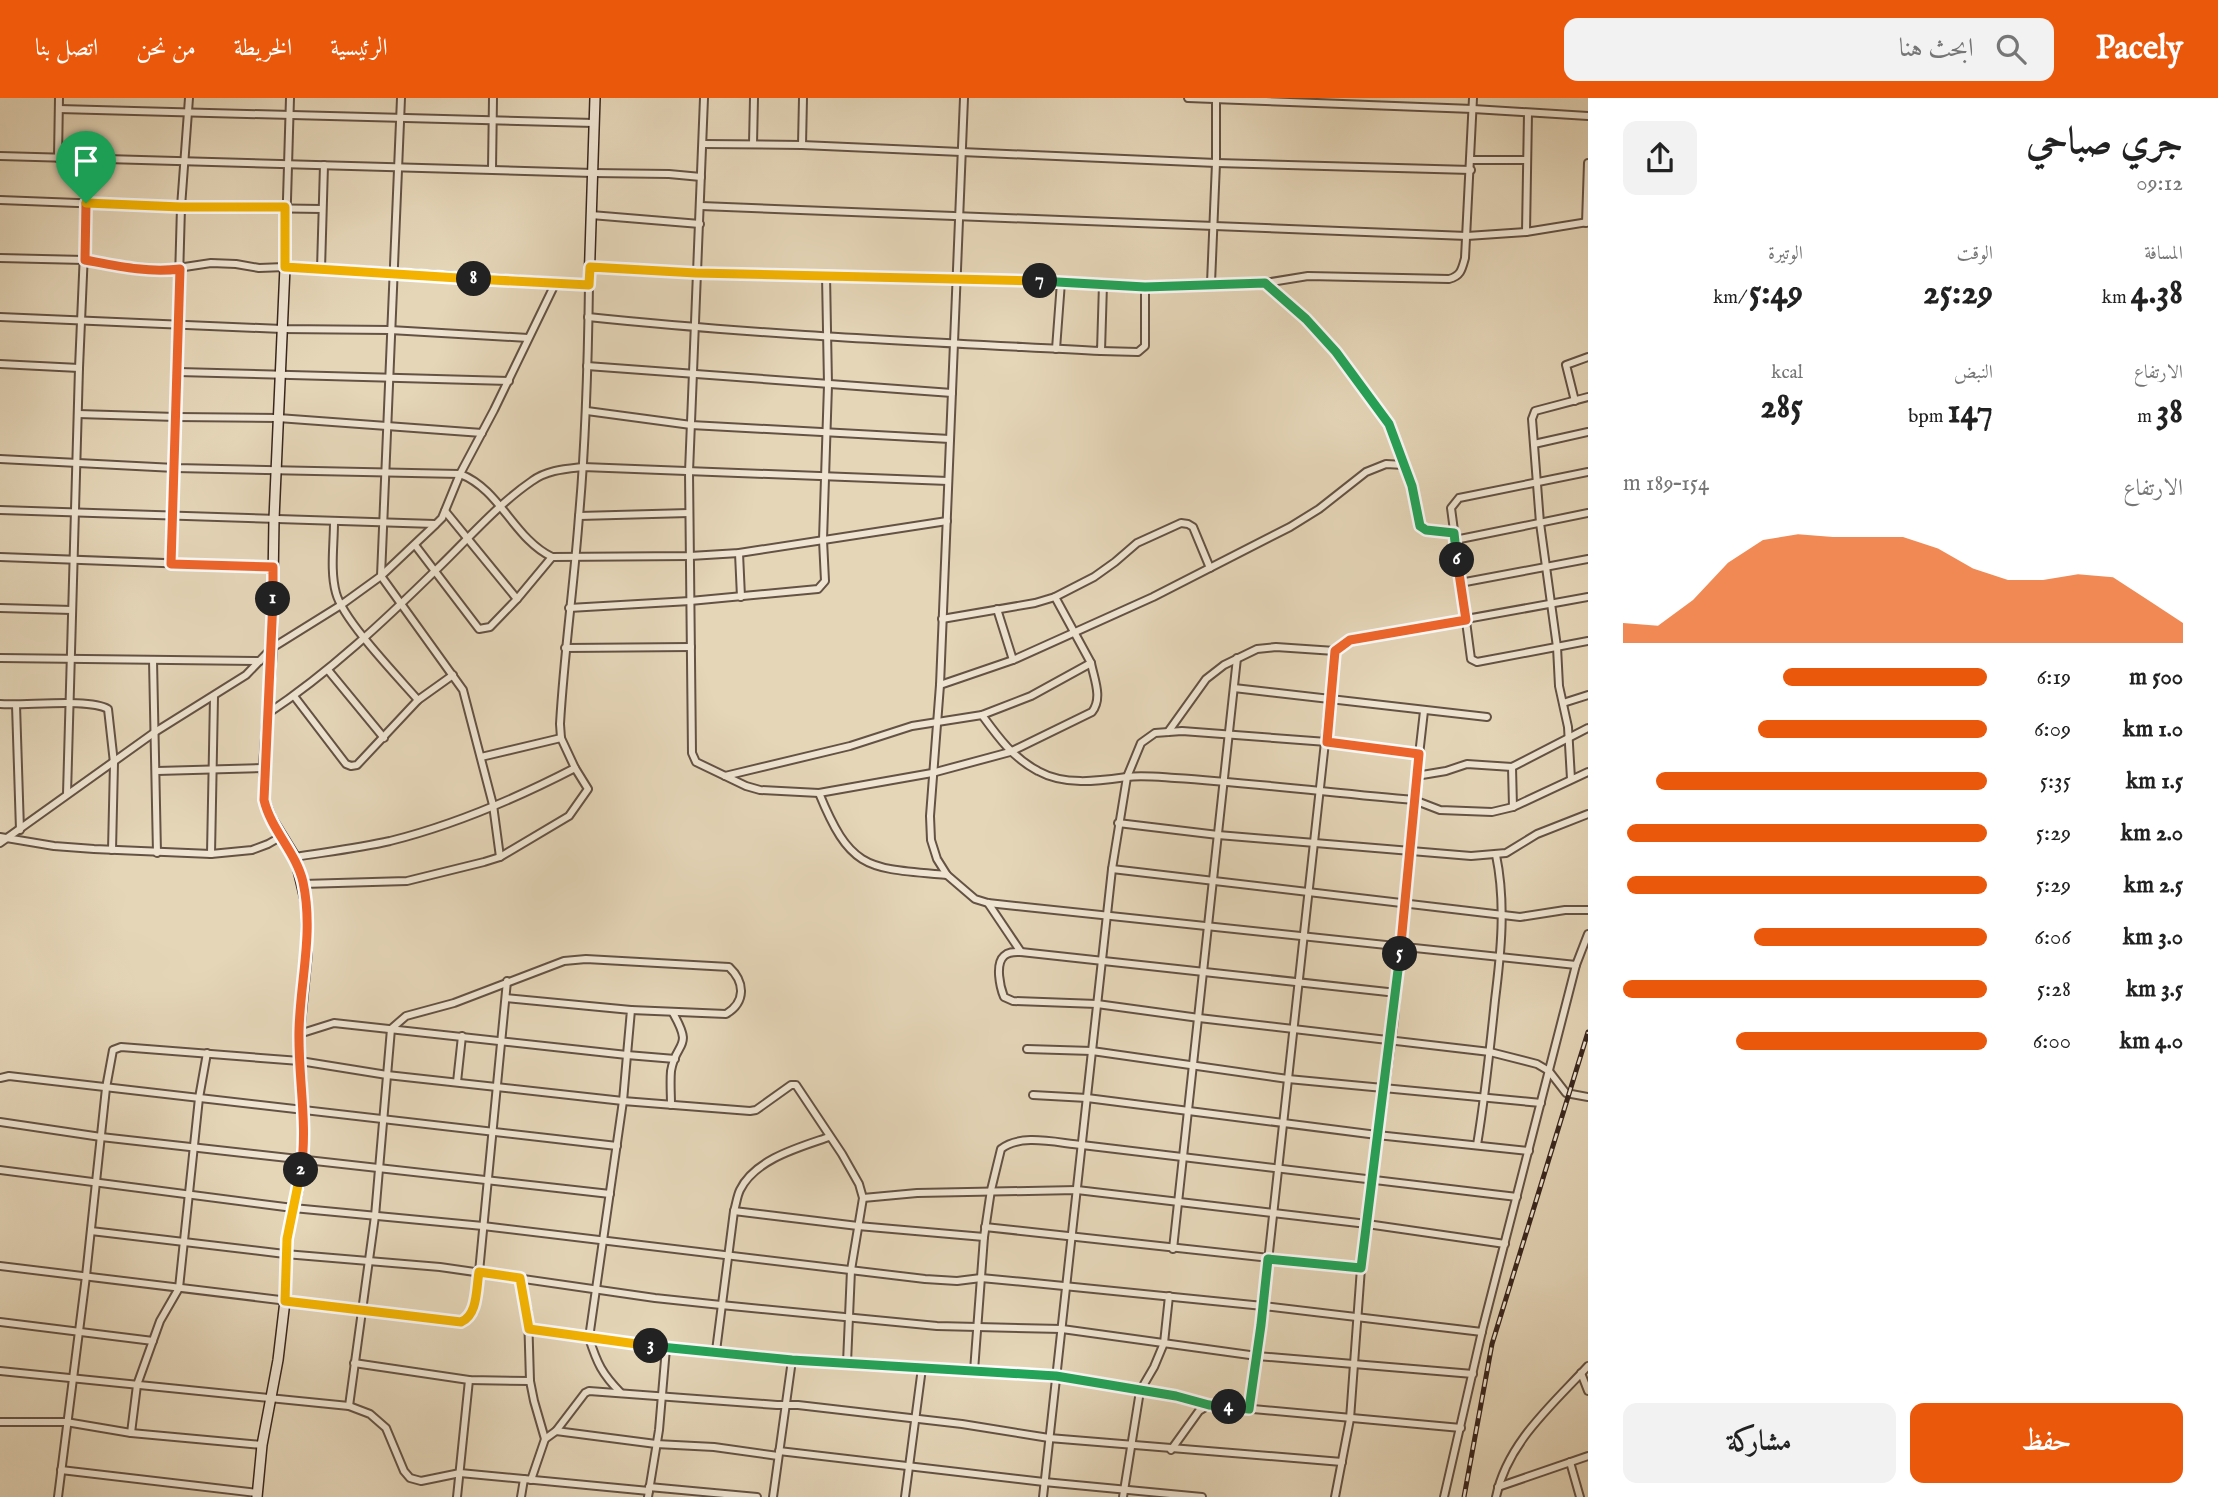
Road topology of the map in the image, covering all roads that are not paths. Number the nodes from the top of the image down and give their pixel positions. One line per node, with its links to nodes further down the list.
1 (59, 98): 14 (street)
2 (189, 98): 16 (street)
3 (290, 98): 18 (street)
4 (401, 98): 20 (street)
5 (493, 98): 21 (street)
6 (595, 98): 22 (street)
7 (704, 98): 23 (street)
8 (754, 98): 24 (street)
9 (803, 98): 25 (street)
10 (964, 98): 26 (street)
11 (1188, 98): 13 (street)
12 (1473, 98): 15 (street)
13 (1216, 99): 15 (street); 33 (street)
14 (59, 109): 16 (street); 28 (street)
15 (1473, 109): 17 (street); 30 (street)
16 (188, 112): 18 (street); 32 (street)
17 (1528, 113): 19 (street); 31 (street)
18 (288, 116): 20 (street); 35 (street)
19 (1588, 116)
20 (400, 119): 21 (street); 37 (street)
21 (492, 122): 22 (street); 38 (street)
22 (594, 123): 40 (street)
23 (703, 144): 24 (street); 41 (street)
24 (753, 144): 25 (street)
25 (802, 145): 26 (street)
26 (961, 151): 33 (street); 49 (street)
27 (0, 156): 28 (street)
28 (58, 158): 29 (street)
29 (88, 159): 32 (street); 43 (street)
30 (1471, 160): 31 (street); 39 (street)
31 (1526, 160): 53 (street)
32 (184, 161): 35 (street); 45 (street)
33 (1216, 163): 39 (street); 52 (street)
34 (1588, 163): 51 (street)
35 (287, 164): 36 (street); 46 (street)
36 (324, 165): 37 (street); 47 (street)
37 (396, 166): 38 (street); 62 (street)
38 (492, 169): 40 (street)
39 (1471, 170): 54 (street)
40 (593, 173): 41 (street); 48 (street)
41 (701, 177): 44 (street)
42 (0, 200): 43 (street)
43 (86, 203): 45 (street); 56 (street)
44 (701, 205): 49 (street); 50 (street)
45 (181, 207): 46 (street); 59 (street)
46 (285, 207): 47 (street); 57 (street)
47 (322, 209): 60 (street)
48 (591, 215): 50 (street); 58 (street)
49 (959, 216): 52 (street); 64 (street)
50 (700, 224): 61 (street)
51 (1587, 224): 53 (street)
52 (1213, 227): 54 (street); 68 (street)
53 (1526, 232): 54 (street)
54 (1467, 236): 66 (street)
55 (0, 258): 56 (street)
56 (85, 260): 59 (street); 74 (street)
57 (285, 267): 59 (street); 60 (street); 77 (street)
58 (590, 267): 61 (street); 70 (street)
59 (180, 269): 75 (street)
60 (321, 269): 62 (street)
61 (696, 273): 63 (street); 76 (street)
62 (393, 274): 69 (street); 78 (street)
63 (826, 275): 64 (street); 79 (street)
64 (955, 278): 65 (street); 81 (street)
65 (1061, 282): 67 (street); 82 (street)
66 (1265, 283): 68 (street); 110 (street)
67 (1103, 284): 71 (street); 83 (street)
68 (1211, 284): 71 (street)
69 (555, 285): 70 (street); 80 (street)
70 (589, 285): 73 (street)
71 (1145, 287): 83 (street)
72 (0, 317): 74 (street)
73 (588, 317): 76 (street); 86 (street)
74 (81, 320): 75 (street); 87 (street)
75 (178, 323): 77 (street); 88 (street)
76 (695, 328): 79 (street); 89 (street)
77 (282, 329): 78 (street); 90 (street)
78 (390, 330): 80 (street); 91 (street)
79 (828, 337): 81 (street); 93 (street)
80 (528, 338): 92 (street)
81 (954, 345): 82 (street); 94 (street)
82 (1056, 349): 83 (street)
83 (1101, 351)
84 (1588, 357): 96 (street)
85 (0, 364): 87 (street)
86 (587, 366): 89 (street); 97 (street)
87 (79, 368): 98 (street)
88 (178, 372): 90 (street); 99 (street)
89 (694, 374): 93 (street); 101 (street)
90 (281, 375): 91 (street); 100 (street)
91 (389, 378): 92 (street); 102 (street)
92 (509, 381): 105 (street)
93 (828, 385): 94 (street); 103 (street)
94 (952, 393): 106 (street)
95 (1588, 397): 96 (street)
96 (1575, 401): 107 (street)
97 (587, 411): 101 (street); 111 (street)
98 (78, 414): 99 (street); 109 (street)
99 (176, 418): 100 (street); 112 (street)
100 (278, 418): 102 (street); 113 (street)
101 (691, 425): 103 (street); 114 (street)
102 (387, 426): 105 (street); 116 (street)
103 (826, 432): 106 (street); 118 (street)
104 (1588, 432): 107 (street)
105 (482, 433): 117 (street)
106 (950, 439): 119 (street)
107 (1534, 443): 120 (street)
108 (0, 459): 109 (street)
109 (77, 462): 112 (street); 124 (street)
110 (1404, 465): 135 (street); 148 (street)
111 (583, 467): 114 (street); 121 (street); 127 (street)
112 (175, 468): 113 (street); 128 (street)
113 (276, 470): 116 (street); 129 (street)
114 (688, 471): 118 (street); 125 (street)
115 (1588, 472): 120 (street)
116 (384, 473): 117 (street); 132 (street)
117 (460, 474): 121 (street); 123 (street)
118 (824, 474): 119 (street); 137 (street)
119 (948, 481): 130 (street)
120 (1536, 483): 133 (street); 135 (street)
121 (500, 508): 136 (street); 142 (street)
122 (0, 510): 124 (street)
123 (445, 511): 134 (street); 136 (street)
124 (76, 513): 128 (street); 145 (street)
125 (689, 513): 127 (street); 141 (street)
126 (1588, 513): 133 (street)
127 (579, 516): 140 (street)
128 (173, 517): 129 (street); 146 (street)
129 (275, 519): 131 (street); 147 (street)
130 (947, 521): 137 (street); 165 (street)
131 (334, 522): 132 (street); 159 (street)
132 (382, 523): 134 (street); 151 (street)
133 (1540, 523): 135 (street); 149 (street)
134 (436, 524): 138 (street)
135 (1454, 537): 152 (street)
136 (468, 538): 150 (street); 156 (street)
137 (823, 540): 139 (street); 153 (street)
138 (415, 545): 150 (street); 151 (street)
139 (739, 553): 141 (street); 153 (street)
140 (575, 556): 141 (street); 142 (street); 162 (street)
141 (690, 556): 157 (street)
142 (552, 557): 156 (street)
143 (0, 558): 145 (street)
144 (1588, 559): 149 (street)
145 (74, 560): 146 (street); 164 (street)
146 (171, 564): 147 (street)
147 (273, 567): 171 (street)
148 (1210, 568): 154 (street); 167 (street)
149 (1545, 568): 152 (street); 160 (street)
150 (435, 571): 156 (street); 158 (street)
151 (381, 576): 158 (street); 159 (street)
152 (1460, 583): 166 (street)
153 (741, 597): 157 (street)
154 (1055, 597): 163 (street); 167 (street)
155 (1588, 597): 160 (street)
156 (517, 599)
157 (690, 601): 162 (street); 170 (street)
158 (400, 603): 168 (street); 183 (street)
159 (341, 605): 168 (street); 171 (street)
160 (1551, 605): 166 (street); 173 (street)
161 (0, 608): 164 (street)
162 (569, 608): 172 (street)
163 (997, 609): 165 (street); 179 (street)
164 (72, 610): 176 (street)
165 (942, 619): 184 (street)
166 (1466, 620): 173 (street); 174 (street)
167 (1076, 632): 179 (street); 181 (street)
168 (366, 638): 182 (street); 190 (street)
169 (1588, 641): 173 (street)
170 (691, 647): 172 (street); 219 (street)
171 (272, 648): 180 (street); 196 (street)
172 (565, 648): 205 (street)
173 (1557, 648): 193 (street)
174 (1335, 651): 177 (street); 189 (street)
175 (0, 658): 176 (street)
176 (71, 658): 178 (street); 192 (street)
177 (1237, 659): 185 (street); 202 (street)
178 (153, 660): 180 (street); 201 (street)
179 (1013, 660): 184 (street)
180 (260, 661): 188 (street)
181 (1091, 663): 197 (street); 208 (street)
182 (328, 670): 187 (street); 204 (street)
183 (453, 675): 190 (street); 210 (street)
184 (940, 685): 199 (street)
185 (1234, 688): 189 (street); 203 (street)
186 (1588, 695): 193 (street)
187 (294, 696): 196 (street); 204 (street)
188 (214, 697): 201 (street); 213 (street)
189 (1330, 698): 195 (street); 207 (street)
190 (418, 700): 204 (street)
191 (0, 704): 194 (street)
192 (70, 704): 194 (street); 211 (street); 226 (street)
193 (1563, 704): 206 (street)
194 (16, 705): 232 (street)
195 (1424, 711): 198 (street); 209 (street)
196 (267, 714): 214 (street)
197 (982, 715): 199 (street); 208 (street)
198 (1487, 717)
199 (936, 721): 218 (street); 219 (street)
200 (1588, 728): 206 (street)
201 (155, 732): 211 (street); 216 (street)
202 (1168, 732): 203 (street); 221 (street)
203 (1228, 735): 207 (street); 223 (street)
204 (384, 738)
205 (561, 738): 210 (street); 215 (street)
206 (1568, 738): 212 (street); 222 (street)
207 (1327, 742): 209 (street); 224 (street)
208 (1010, 752): 218 (street); 221 (street)
209 (1419, 754): 220 (street)
210 (481, 757): 228 (street)
211 (114, 762): 226 (street); 239 (street)
212 (1512, 767): 220 (street); 229 (street)
213 (214, 768): 214 (street); 216 (street); 242 (street)
214 (264, 768): 234 (street)
215 (575, 768): 228 (street); 245 (street)
216 (157, 771): 241 (street)
217 (1588, 772): 222 (street)
218 (932, 773): 225 (street); 247 (street)
219 (725, 776): 225 (street)
220 (1416, 776): 227 (street)
221 (1127, 777): 223 (street); 231 (street)
222 (1571, 779): 229 (street)
223 (1223, 783): 224 (street); 233 (street)
224 (1321, 792): 227 (street); 238 (street)
225 (819, 793): 247 (street)
226 (68, 794): 232 (street)
227 (1414, 800): 229 (street); 240 (street)
228 (493, 805): 244 (street); 245 (street)
229 (1513, 807)
230 (1588, 814): 243 (street)
231 (1118, 823): 233 (street); 246 (street)
232 (20, 830): 236 (street)
233 (1218, 835): 238 (street); 248 (street)
234 (282, 836): 242 (street); 244 (street)
235 (0, 837): 236 (street)
236 (10, 837): 237 (street); 239 (street)
237 (0, 843)
238 (1316, 844): 240 (street); 250 (street)
239 (112, 850): 241 (street)
240 (1408, 852): 243 (street); 251 (street)
241 (158, 853): 242 (street)
242 (211, 853)
243 (1496, 855): 255 (street)
244 (295, 857): 249 (street)
245 (500, 857): 249 (street)
246 (1112, 869): 248 (street); 254 (street)
247 (947, 875): 252 (street)
248 (1213, 880): 250 (street); 256 (street)
249 (303, 884): 275 (street)
250 (1310, 892): 251 (street); 258 (street)
251 (1404, 902): 255 (street); 259 (street)
252 (988, 903): 254 (street); 260 (street)
253 (1588, 910): 255 (street)
254 (1107, 915): 256 (street); 262 (street)
255 (1502, 915): 261 (street)
256 (1208, 926): 258 (street); 264 (street)
257 (1588, 934): 263 (street)
258 (1305, 936): 259 (street); 266 (street)
259 (1401, 946): 261 (street); 267 (street)
260 (1021, 951): 262 (street); 269 (street)
261 (1500, 958): 263 (street); 281 (street)
262 (1103, 959): 264 (street); 269 (street)
263 (1576, 965): 287 (street)
264 (1203, 973): 266 (street); 272 (street)
265 (507, 981): 268 (street); 271 (street); 274 (street)
266 (1300, 983): 267 (street); 273 (street)
267 (1396, 993): 278 (street)
268 (506, 998): 270 (street); 277 (street)
269 (1097, 1004): 272 (street); 280 (street)
270 (631, 1010): 271 (street); 283 (street)
271 (673, 1013): 284 (street)
272 (1199, 1018): 273 (street); 286 (street)
273 (1294, 1028): 278 (street); 290 (street)
274 (391, 1029): 275 (street); 276 (street); 288 (street)
275 (299, 1034): 285 (street)
276 (462, 1036): 277 (street); 291 (street)
277 (502, 1040): 283 (street); 292 (street)
278 (1391, 1040): 281 (street); 294 (street)
279 (1027, 1049): 280 (street)
280 (1092, 1051): 286 (street); 298 (street)
281 (1490, 1052): 287 (street); 299 (street)
282 (207, 1054): 285 (street); 293 (street); 297 (street)
283 (627, 1055): 284 (street); 300 (street)
284 (675, 1059): 302 (street)
285 (300, 1061): 288 (street); 303 (street)
286 (1194, 1066): 290 (street); 304 (street)
287 (1549, 1071): 296 (street); 301 (street)
288 (387, 1075): 291 (street); 305 (street)
289 (0, 1078): 293 (street)
290 (1288, 1079): 294 (street); 307 (street)
291 (457, 1082): 292 (street)
292 (498, 1086): 300 (street); 308 (street)
293 (106, 1088): 297 (street); 310 (street)
294 (1384, 1088): 299 (street); 309 (street)
295 (1033, 1095): 298 (street)
296 (1588, 1097)
297 (199, 1098): 303 (street); 314 (street)
298 (1087, 1098): 304 (street); 312 (street)
299 (1484, 1099): 301 (street); 313 (street)
300 (623, 1101): 302 (street); 315 (street)
301 (1541, 1103): 316 (street)
302 (671, 1105): 311 (street)
303 (304, 1110): 305 (street); 318 (street)
304 (1189, 1111): 307 (street); 317 (street)
305 (383, 1118): 308 (street); 320 (street)
306 (0, 1122): 310 (street)
307 (1283, 1124): 309 (street); 319 (street)
308 (493, 1132): 315 (street); 322 (street)
309 (1377, 1135): 313 (street); 323 (street)
310 (101, 1137): 314 (street); 324 (street)
311 (829, 1137): 330 (street); 333 (street)
312 (1082, 1145): 317 (street); 325 (street); 326 (street)
313 (1477, 1145): 316 (street)
314 (194, 1146): 318 (street); 328 (street)
315 (617, 1146): 327 (street)
316 (1529, 1151): 329 (street)
317 (1184, 1156): 319 (street); 331 (street)
318 (303, 1160): 320 (street); 332 (street)
319 (1278, 1167): 323 (street); 334 (street)
320 (379, 1169): 322 (street); 335 (street)
321 (0, 1170): 324 (street)
322 (488, 1180): 327 (street); 337 (street)
323 (1372, 1180): 329 (street); 336 (street)
324 (96, 1183): 328 (street); 340 (street)
325 (991, 1190): 326 (street); 330 (street); 339 (street)
326 (1077, 1190): 331 (street); 342 (street)
327 (610, 1194): 344 (street)
328 (190, 1195): 332 (street); 343 (street)
329 (1517, 1197): 345 (street)
330 (863, 1198): 338 (street)
331 (1178, 1202): 334 (street); 346 (street)
332 (293, 1208): 335 (street); 347 (street)
333 (734, 1211): 338 (street); 348 (street)
334 (1273, 1213): 336 (street); 349 (street)
335 (375, 1216): 337 (street); 350 (street)
336 (1367, 1224): 345 (street); 352 (street)
337 (483, 1226): 344 (street); 354 (street)
338 (859, 1226): 341 (street); 353 (street)
339 (985, 1227): 341 (street); 342 (street)
340 (91, 1231): 343 (street); 355 (street)
341 (984, 1237): 357 (street)
342 (1071, 1238): 346 (street); 358 (street)
343 (185, 1241): 347 (street); 359 (street)
344 (603, 1241): 348 (street); 360 (street)
345 (1505, 1244): 372 (street)
346 (1173, 1249): 349 (street)
347 (285, 1254): 350 (street); 362 (street)
348 (728, 1255): 353 (street); 363 (street)
349 (1268, 1259): 352 (street); 364 (street)
350 (369, 1260): 354 (street); 365 (street)
351 (0, 1266): 355 (street)
352 (1361, 1268): 367 (street)
353 (851, 1270): 357 (street); 366 (street)
354 (479, 1272): 356 (street); 365 (street)
355 (86, 1276): 359 (street); 373 (street)
356 (520, 1278): 360 (street); 370 (street)
357 (981, 1278): 358 (street); 369 (street)
358 (1066, 1286): 361 (street); 371 (street)
359 (180, 1288): 362 (street); 375 (street)
360 (597, 1288): 363 (street); 374 (street)
361 (1169, 1296): 364 (street); 376 (street)
362 (285, 1301): 365 (street); 399 (street)
363 (721, 1306): 366 (street); 378 (street)
364 (1263, 1306): 367 (street); 379 (street)
365 (362, 1312): 381 (street)
366 (849, 1317): 369 (street); 382 (street)
367 (1358, 1317): 372 (street); 383 (street)
368 (0, 1322): 373 (street)
369 (976, 1328): 371 (street); 387 (street)
370 (529, 1329): 374 (street); 393 (street)
371 (1062, 1329): 376 (street); 390 (street)
372 (1482, 1332): 389 (street)
373 (79, 1333): 375 (street); 391 (street)
374 (589, 1338): 377 (street); 397 (street)
375 (153, 1341): 394 (street)
376 (1164, 1343): 379 (street); 395 (street)
377 (666, 1348): 378 (street); 398 (street)
378 (716, 1351): 380 (street)
379 (1257, 1356): 383 (street); 403 (street)
380 (792, 1360): 382 (street); 400 (street)
381 (354, 1363): 392 (street); 402 (street)
382 (847, 1363): 385 (street)
383 (1354, 1364): 389 (street); 404 (street)
384 (1588, 1366): 388 (street)
385 (922, 1368): 387 (street); 405 (street)
386 (0, 1371): 391 (street)
387 (974, 1371): 390 (street)
388 (1581, 1373): 396 (street); 426 (street)
389 (1473, 1374): 408 (street)
390 (1056, 1376): 395 (street); 411 (street)
391 (72, 1378): 394 (street); 407 (street)
392 (468, 1380): 393 (street); 423 (street)
393 (530, 1381): 412 (street)
394 (137, 1385): 399 (street); 410 (street)
395 (1140, 1391): 401 (street); 415 (street)
396 (1588, 1391)
397 (621, 1393): 398 (street); 409 (street)
398 (661, 1398): 400 (street); 413 (street)
399 (270, 1399): 402 (street); 414 (street)
400 (785, 1405): 405 (street); 417 (street)
401 (1209, 1405): 403 (street); 416 (street)
402 (349, 1406): 423 (street)
403 (1249, 1409): 404 (street)
404 (1350, 1419): 408 (street); 419 (street)
405 (914, 1420): 411 (street); 421 (street)
406 (0, 1422): 407 (street)
407 (66, 1422): 410 (street); 422 (street)
408 (1461, 1428): 440 (street)
409 (556, 1431): 412 (street); 413 (street)
410 (131, 1433): 414 (street)
411 (1049, 1438): 415 (street); 425 (street)
412 (545, 1439): 424 (street)
413 (656, 1444): 417 (street); 428 (street)
414 (262, 1445): 429 (street)
415 (1133, 1446): 416 (street); 427 (street)
416 (1171, 1450): 419 (street)
417 (779, 1453): 421 (street); 434 (street)
418 (1588, 1456): 420 (street)
419 (1342, 1462): 439 (street)
420 (1570, 1462): 426 (street); 442 (street)
421 (909, 1466): 425 (street); 435 (street)
422 (61, 1470): 429 (street); 430 (street)
423 (460, 1473): 424 (street); 431 (street)
424 (527, 1480): 428 (street); 432 (street)
425 (1044, 1482): 427 (street); 436 (street)
426 (1498, 1487): 441 (street)
427 (1125, 1489): 437 (street); 438 (street)
428 (649, 1491): 433 (street)
429 (257, 1495)
430 (58, 1497)
431 (457, 1497)
432 (521, 1497)
433 (757, 1497)
434 (773, 1497)
435 (905, 1497)
436 (1043, 1497)
437 (1123, 1497)
438 (1202, 1497)
439 (1335, 1497)
440 (1444, 1497)
441 (1496, 1497)
442 (1580, 1497)

